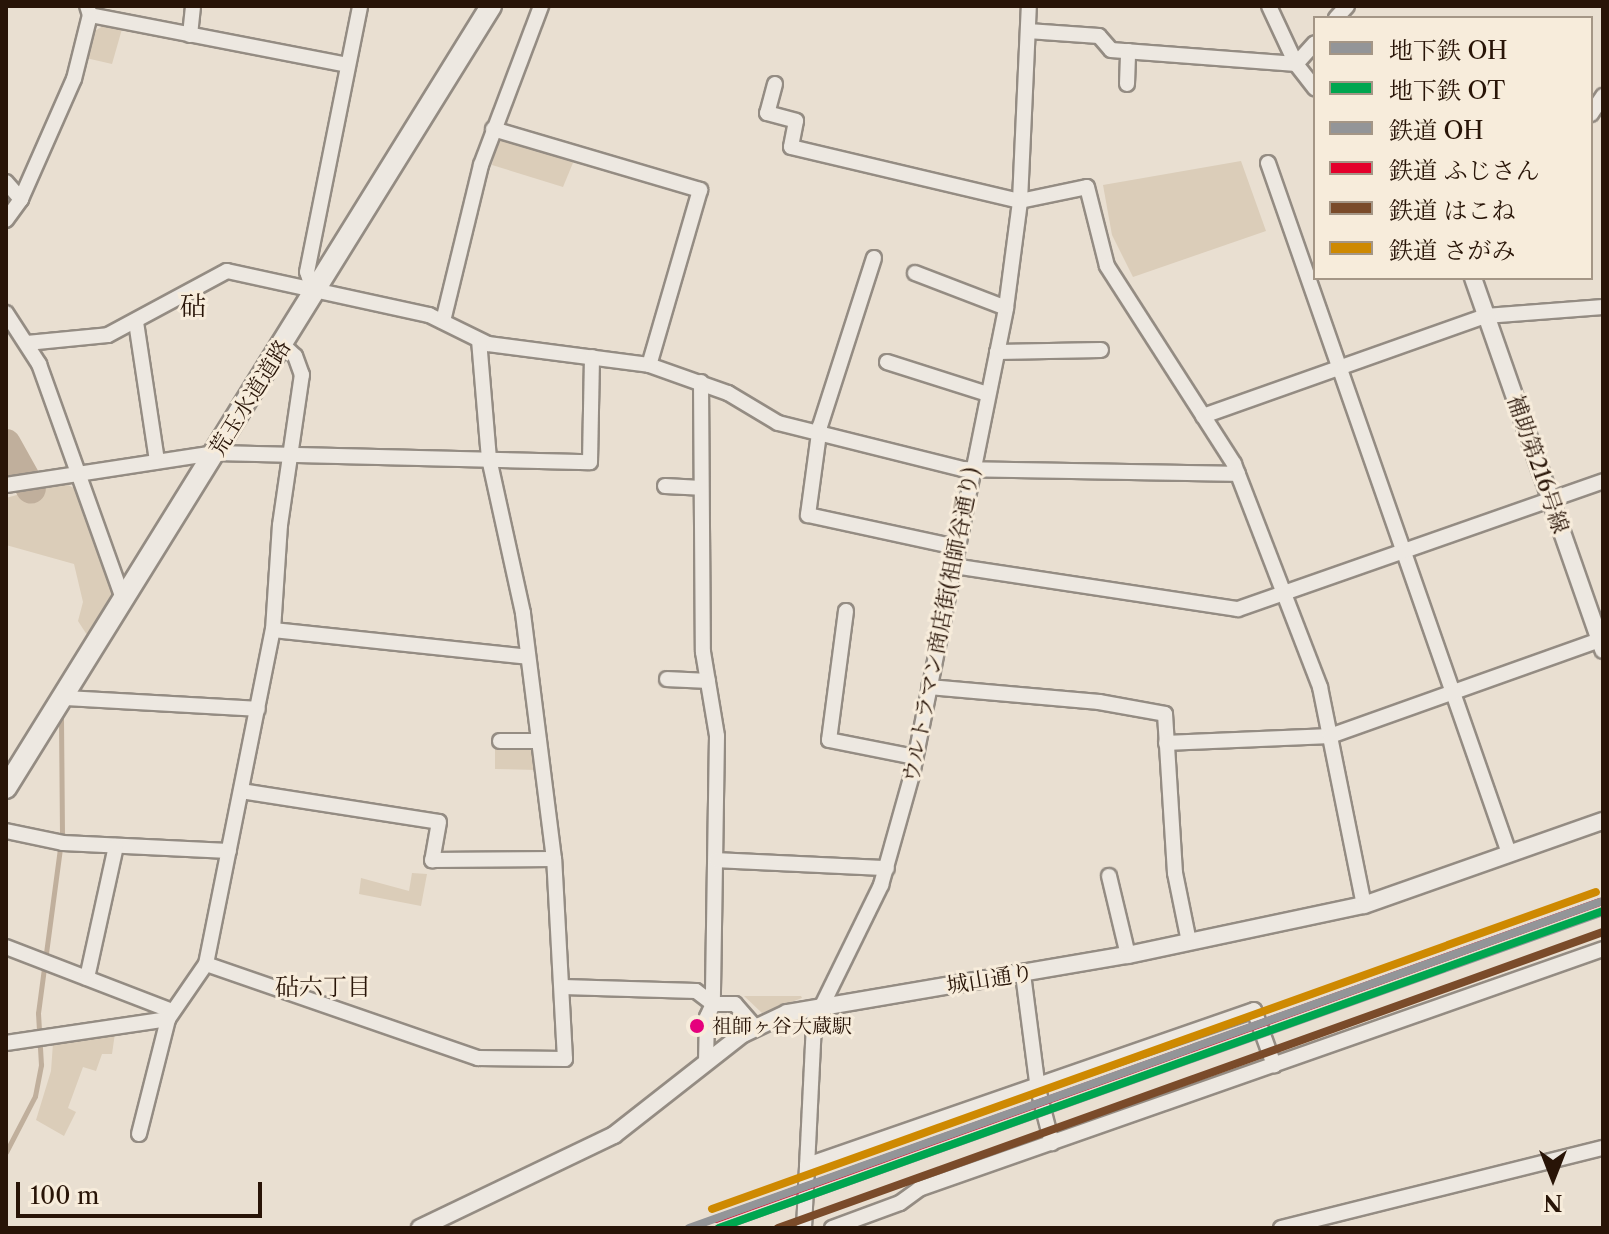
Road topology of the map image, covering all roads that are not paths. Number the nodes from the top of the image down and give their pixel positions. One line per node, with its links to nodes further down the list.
1 (193, 6): 10 (street)
2 (360, 6): 14 (street)
3 (491, 6): 27 (main road, 荒玉水道道路)
4 (541, 6): 18 (street)
5 (1029, 6): 9 (street, ウルトラマン商店街(祖師谷通り))
6 (1269, 6): 13 (street)
7 (88, 10): 8 (street); 21 (street)
8 (127, 13): 10 (street)
9 (1028, 31): 12 (street); 22 (street, ウルトラマン商店街(祖師谷通り))
10 (190, 35): 14 (street)
11 (1313, 45): 13 (street)
12 (1128, 51): 13 (street); 16 (street)
13 (1296, 64): 17 (street)
14 (347, 65): 27 (street)
15 (775, 84): 22 (street)
16 (1127, 84)
17 (1313, 85)
18 (493, 129): 32 (street); 41 (street)
19 (1268, 163): 42 (street)
20 (6, 182): 21 (street)
21 (21, 199): 23 (street)
22 (1020, 201): 29 (street, ウルトラマン商店街(祖師谷通り)); 45 (street)
23 (6, 220)
24 (874, 258): 46 (street)
25 (915, 273): 29 (street)
26 (1474, 280): 31 (street, 補助第216号線)
27 (314, 293): 32 (street); 33 (street); 36 (main road, 荒玉水道道路)
28 (1603, 307): 31 (street)
29 (1006, 308): 38 (street, ウルトラマン商店街(祖師谷通り))
30 (6, 313): 35 (street)
31 (1486, 316): 42 (street); 58 (street, 補助第216号線)
32 (443, 321): 34 (street)
33 (136, 322): 35 (street); 50 (street)
34 (479, 340): 39 (street); 49 (street)
35 (27, 343): 52 (street)
36 (283, 345): 47 (street); 48 (main road, 荒玉水道道路)
37 (1101, 350): 38 (street)
38 (997, 352): 44 (street, ウルトラマン商店街(祖師谷通り))
39 (592, 357): 41 (street); 49 (street)
40 (887, 362): 44 (street)
41 (649, 365): 43 (street)
42 (1338, 370): 45 (street); 60 (street)
43 (701, 382): 46 (street); 57 (street)
44 (988, 394): 51 (street, ウルトラマン商店街(祖師谷通り))
45 (1203, 416): 53 (street)
46 (820, 434): 51 (street); 59 (street)
47 (291, 452): 48 (street); 49 (street); 65 (street)
48 (216, 453): 50 (street); 63 (main road, 荒玉水道道路)
49 (489, 459): 67 (street)
50 (157, 461): 52 (street)
51 (973, 468): 53 (street); 59 (street, ウルトラマン商店街(祖師谷通り))
52 (75, 472): 55 (street); 63 (street)
53 (1238, 474): 62 (street)
54 (1603, 481): 58 (street)
55 (6, 485)
56 (665, 486): 57 (street)
57 (701, 488): 69 (street)
58 (1550, 499): 60 (street); 66 (street, 補助第216号線)
59 (956, 547): 61 (street, ウルトラマン商店街(祖師谷通り))
60 (1402, 551): 62 (street); 71 (street)
61 (953, 566): 62 (street); 70 (street, ウルトラマン商店街(祖師谷通り))
62 (1283, 595): 74 (street)
63 (124, 601): 72 (main road, 荒玉水道道路)
64 (846, 611): 78 (street)
65 (273, 630): 67 (street); 73 (street)
66 (1602, 643): 71 (street)
67 (528, 657): 76 (street)
68 (667, 679): 69 (street)
69 (708, 681): 87 (street)
70 (929, 687): 77 (street); 78 (street, ウルトラマン商店街(祖師谷通り))
71 (1453, 694): 74 (street); 85 (street)
72 (64, 698): 73 (street); 79 (main road, 荒玉水道道路)
73 (258, 709): 80 (street)
74 (1330, 736): 77 (street); 90 (street)
75 (500, 741): 76 (street)
76 (539, 741): 86 (street)
77 (1166, 743): 91 (street)
78 (915, 757): 88 (street, ウルトラマン商店街(祖師谷通り))
79 (6, 788)
80 (241, 791): 84 (street); 86 (street)
81 (1603, 821): 85 (street, 城山通り)
82 (6, 831): 83 (street)
83 (116, 846): 84 (street); 97 (street)
84 (229, 851): 95 (street)
85 (1509, 853): 90 (street, 城山通り)
86 (554, 859): 98 (street)
87 (716, 860): 88 (street); 99 (street)
88 (887, 868): 100 (street, ウルトラマン商店街(祖師谷通り))
89 (1109, 876): 94 (street)
90 (1364, 905): 91 (street, 城山通り)
91 (1189, 942): 94 (street, 城山通り)
92 (6, 947): 97 (street)
93 (1603, 949): 105 (street)
94 (1128, 955): 96 (street, 城山通り)
95 (206, 964): 98 (street); 101 (street)
96 (1023, 974): 100 (street, 城山通り); 106 (street)
97 (87, 978): 101 (street)
98 (563, 987): 99 (street)
99 (713, 1004): 102 (street); 104 (street)
100 (819, 1007): 102 (street, 城山通り); 110 (street, ウルトラマン商店街(祖師谷通り))
101 (170, 1015): 103 (street); 107 (street)
102 (755, 1027): 104 (street, 城山通り)
103 (6, 1043)
104 (706, 1063): 111 (street, 城山通り)
105 (1274, 1065): 106 (street); 108 (street)
106 (1038, 1089): 108 (street); 110 (street)
107 (139, 1134)
108 (1052, 1143): 113 (street)
109 (1603, 1148): 114 (street)
110 (807, 1165): 112 (street, ウルトラマン商店街(祖師谷通り))
111 (420, 1228)
112 (804, 1228)
113 (832, 1228)
114 (1281, 1228)

